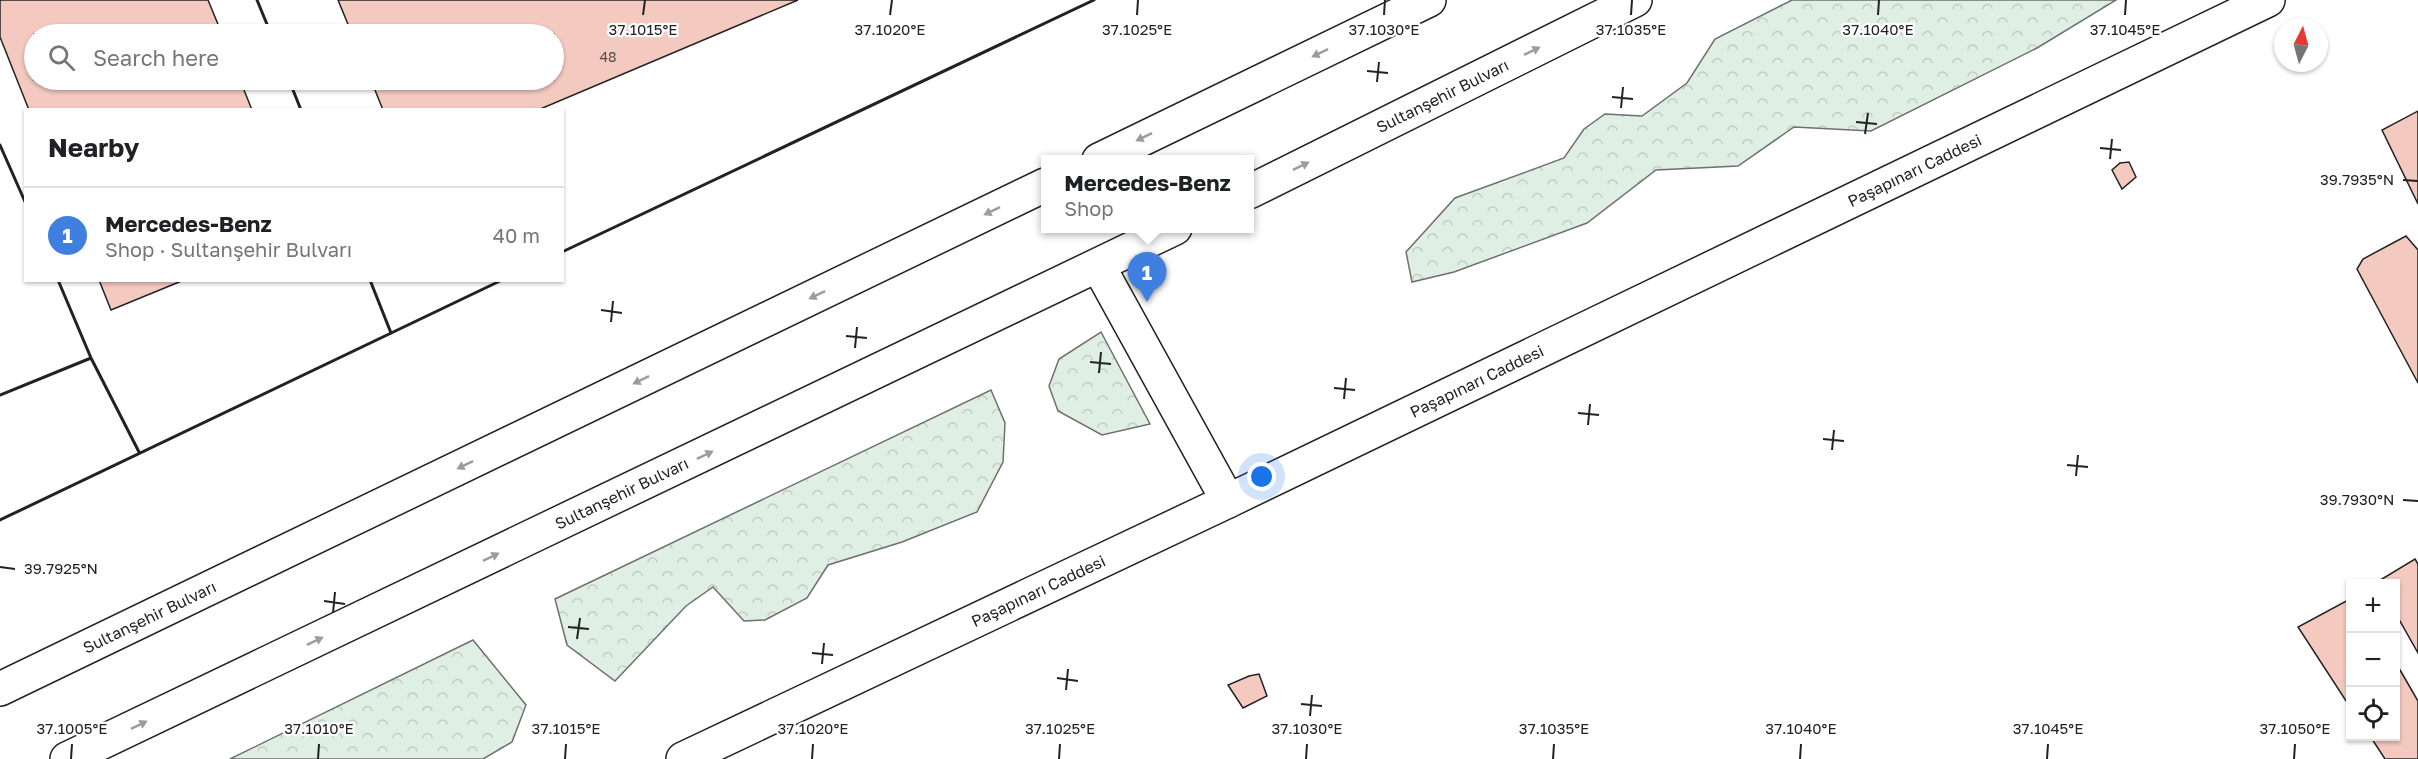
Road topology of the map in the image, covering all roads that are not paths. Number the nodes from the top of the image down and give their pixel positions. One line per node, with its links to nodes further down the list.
1 (1430, 0): 4 (main road, one-way to 4)
2 (1635, 0): 6 (main road, Sultanşehir Bulvarı, one-way to 2)
3 (2268, 0): 9 (main road, Paşapınarı Caddesi)
4 (1106, 155)
5 (1041, 187): 10 (main road, Sultanşehir Bulvarı, one-way to 10)
6 (1254, 190)
7 (1165, 233): 8 (main road, Sultanşehir Bulvarı)
8 (1099, 267): 9 (main road); 11 (main road, Sultanşehir Bulvarı, one-way to 8)
9 (1228, 501): 12 (main road, Paşapınarı Caddesi)
10 (0, 689)
11 (67, 759)
12 (683, 759)

